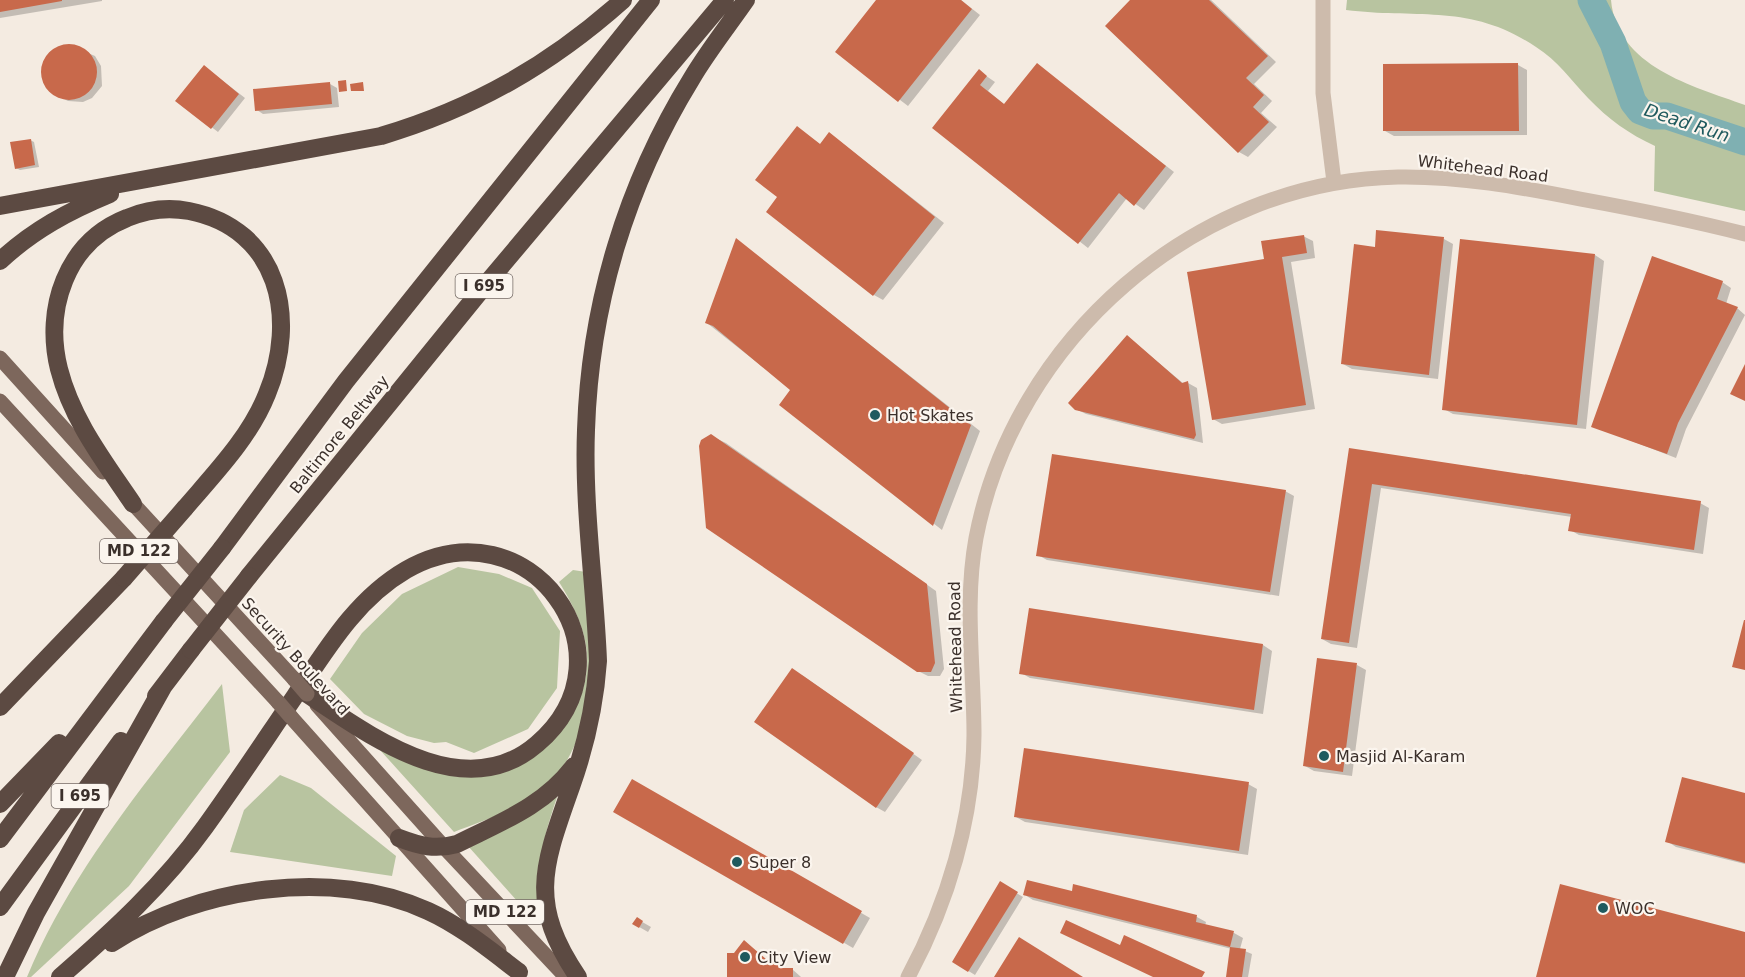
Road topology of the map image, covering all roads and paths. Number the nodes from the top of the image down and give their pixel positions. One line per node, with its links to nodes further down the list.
1 (623, 0): 6 (highway)
2 (651, 0): 14 (highway, Baltimore Beltway / I 695, bridge)
3 (725, 0): 15 (highway, Baltimore Beltway / I 695, bridge)
4 (746, 0): 18 (highway)
5 (1323, 0): 7 (street)
6 (146, 180): 8 (highway); 10 (highway)
7 (1334, 182): 9 (street, Whitehead Road); 29 (street, Whitehead Road)
8 (0, 206)
9 (1745, 234)
10 (0, 261)
11 (0, 358): 13 (main road, Security Boulevard / MD 122)
12 (0, 400): 20 (main road, MD 122, bridge)
13 (133, 504): 16 (main road, Security Boulevard / MD 122, bridge); 17 (highway, bridge)
14 (116, 683): 19 (highway); 21 (highway, Baltimore Beltway / I 695)
15 (163, 687): 23 (highway, Baltimore Beltway / I 695); 26 (highway)
16 (307, 694): 22 (main road, Security Boulevard / MD 122); 25 (highway)
17 (0, 707)
18 (580, 757): 22 (highway); 28 (highway)
19 (0, 804)
20 (399, 838): 22 (highway); 24 (main road, MD 122)
21 (0, 839)
22 (444, 847): 27 (main road, Security Boulevard / MD 122)
23 (0, 907)
24 (521, 974): 25 (highway)
25 (62, 976)
26 (5, 977)
27 (566, 977)
28 (578, 977)
29 (908, 977)

